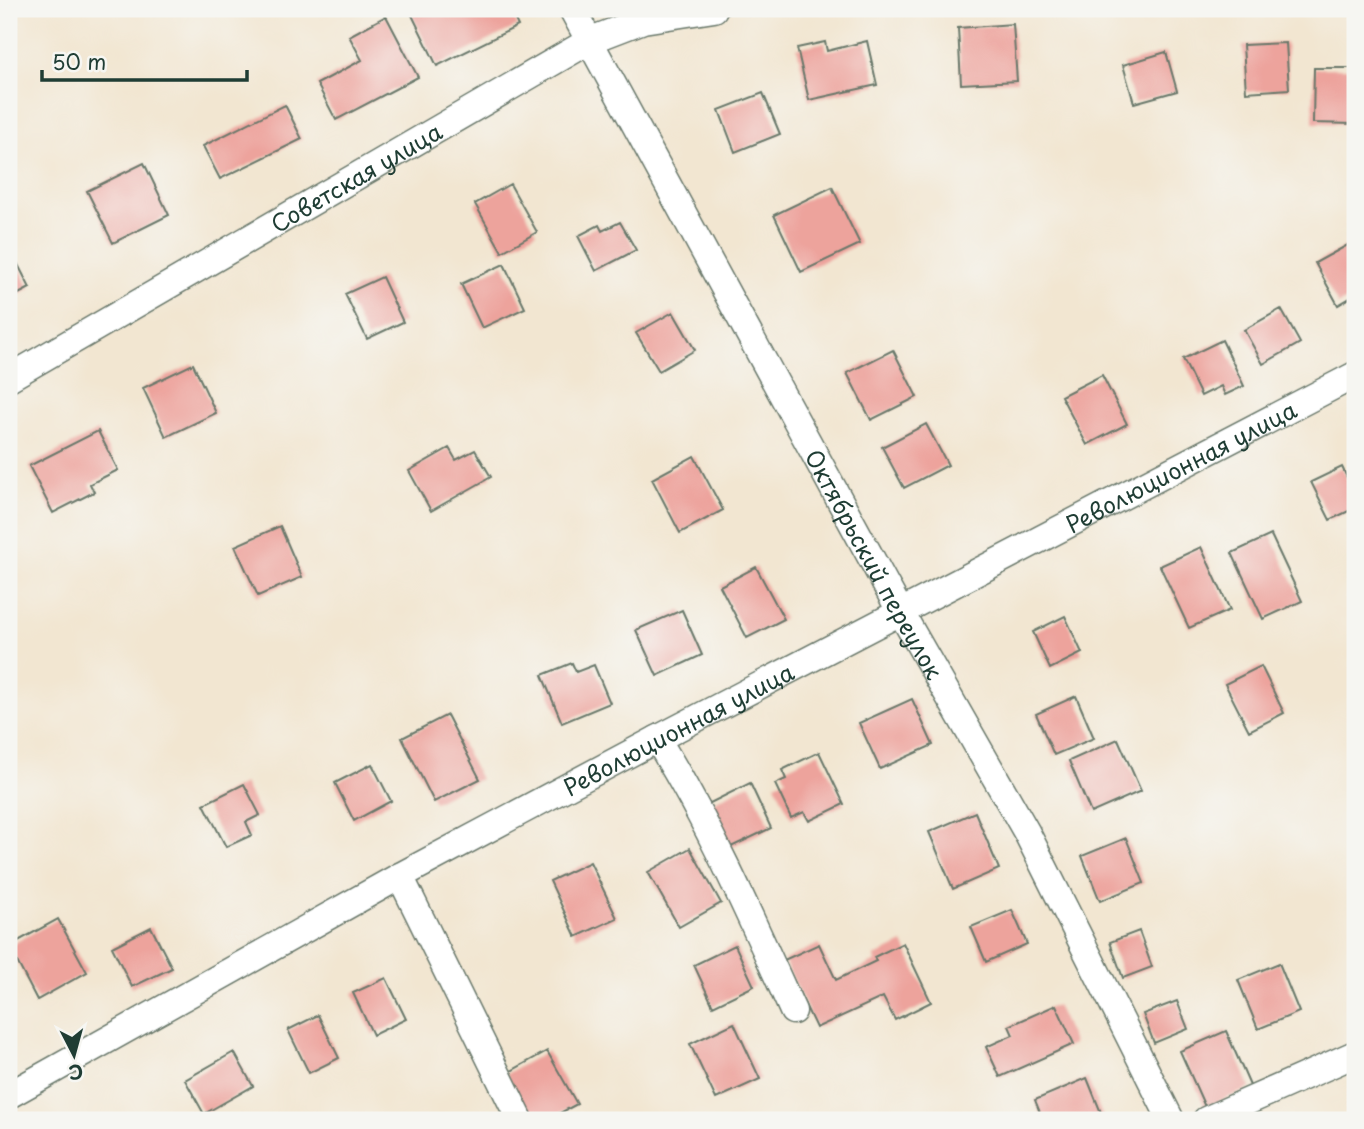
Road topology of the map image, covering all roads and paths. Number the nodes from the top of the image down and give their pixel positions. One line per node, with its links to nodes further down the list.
1 (572, 9): 3 (street, Октябрьский переулок)
2 (714, 9): 3 (street, Советская улица)
3 (591, 40): 5 (street, Советская улица); 6 (street, Октябрьский переулок)
4 (1355, 375): 6 (street, Революционная улица)
5 (9, 378)
6 (900, 611): 7 (street, Революционная улица); 13 (street, Октябрьский переулок)
7 (657, 739): 8 (street, Революционная улица); 9 (street)
8 (400, 876): 11 (street, Революционная улица); 12 (street)
9 (793, 1011)
10 (1355, 1055): 14 (street)
11 (9, 1095)
12 (520, 1120)
13 (1171, 1120)
14 (1206, 1120)

